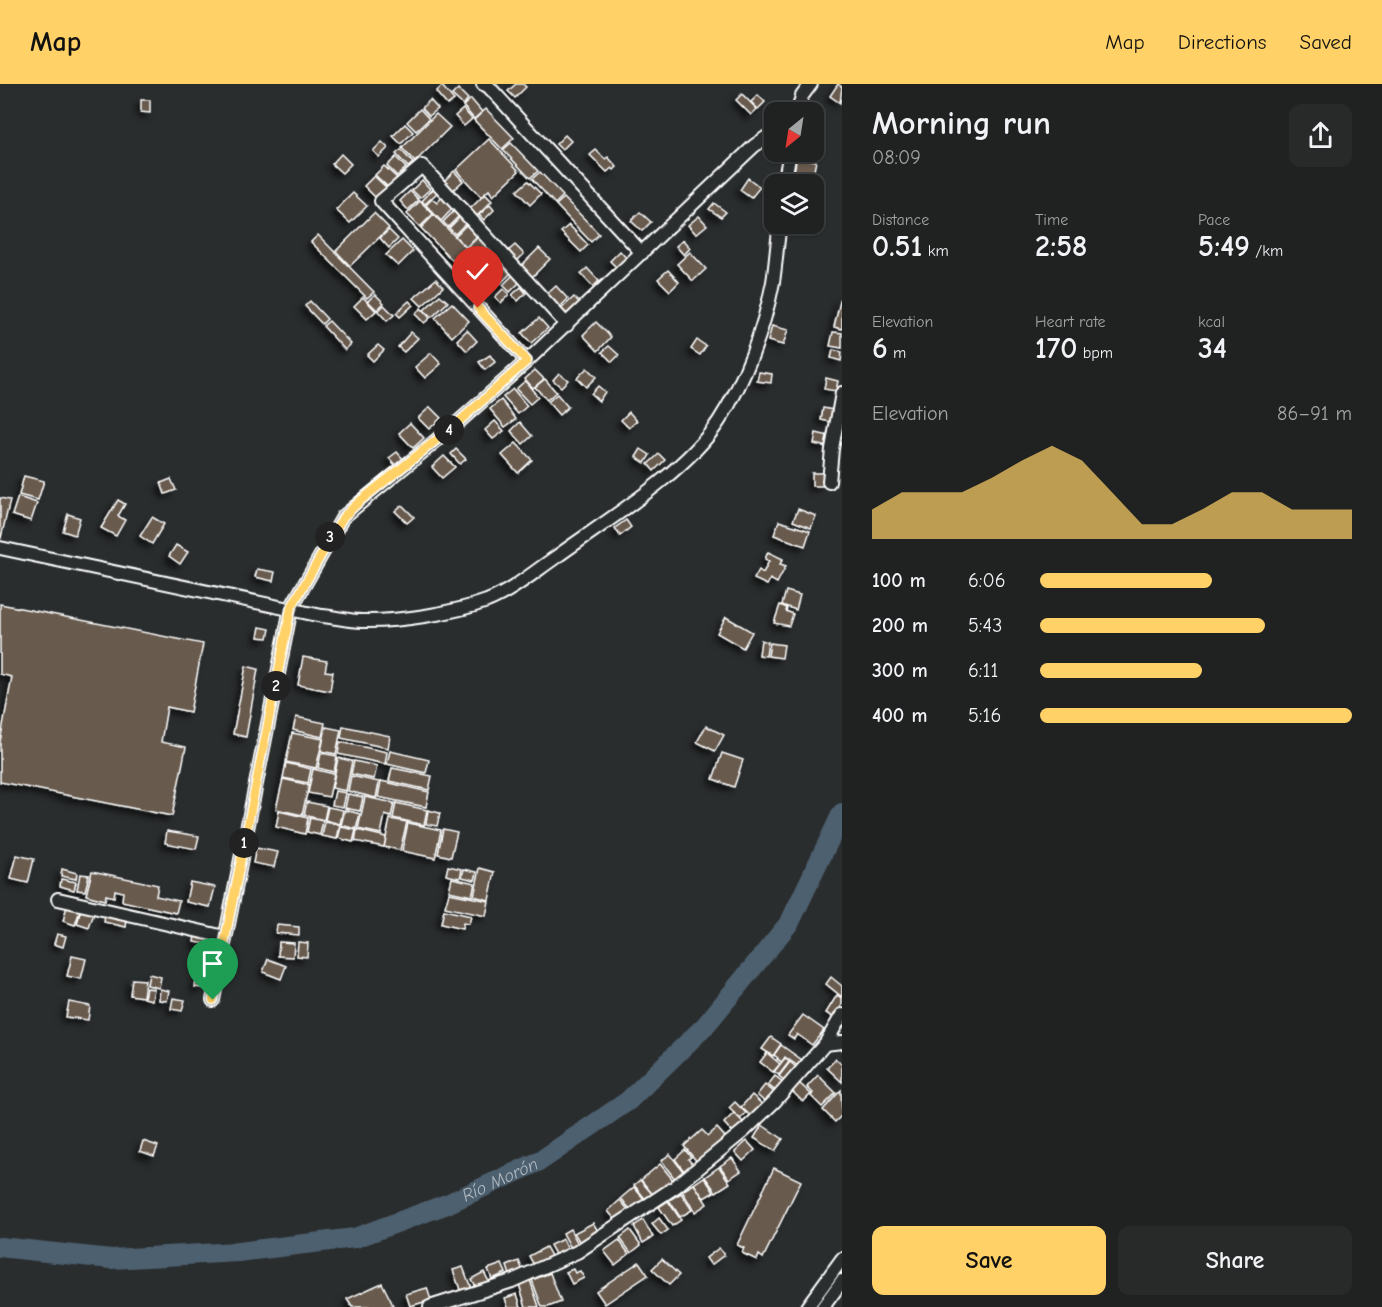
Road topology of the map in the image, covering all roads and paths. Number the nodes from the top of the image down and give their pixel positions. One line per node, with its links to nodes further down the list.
1 (483, 84): 6 (street)
2 (811, 84): 3 (street)
3 (800, 102)
4 (764, 139): 6 (street)
5 (779, 234): 12 (street)
6 (642, 252): 7 (street)
7 (567, 325): 8 (street); 8 (street)
8 (527, 361): 12 (street)
9 (842, 393): 10 (street)
10 (829, 482)
11 (0, 548): 12 (street)
12 (291, 608): 14 (street)
13 (58, 899): 14 (street)
14 (225, 937): 15 (street)
15 (213, 1000)
16 (842, 1015): 18 (street)
17 (842, 1042): 18 (street)
18 (825, 1044): 21 (street)
19 (842, 1259): 22 (street)
20 (842, 1281): 23 (street)
21 (430, 1307)
22 (807, 1307)
23 (823, 1307)

